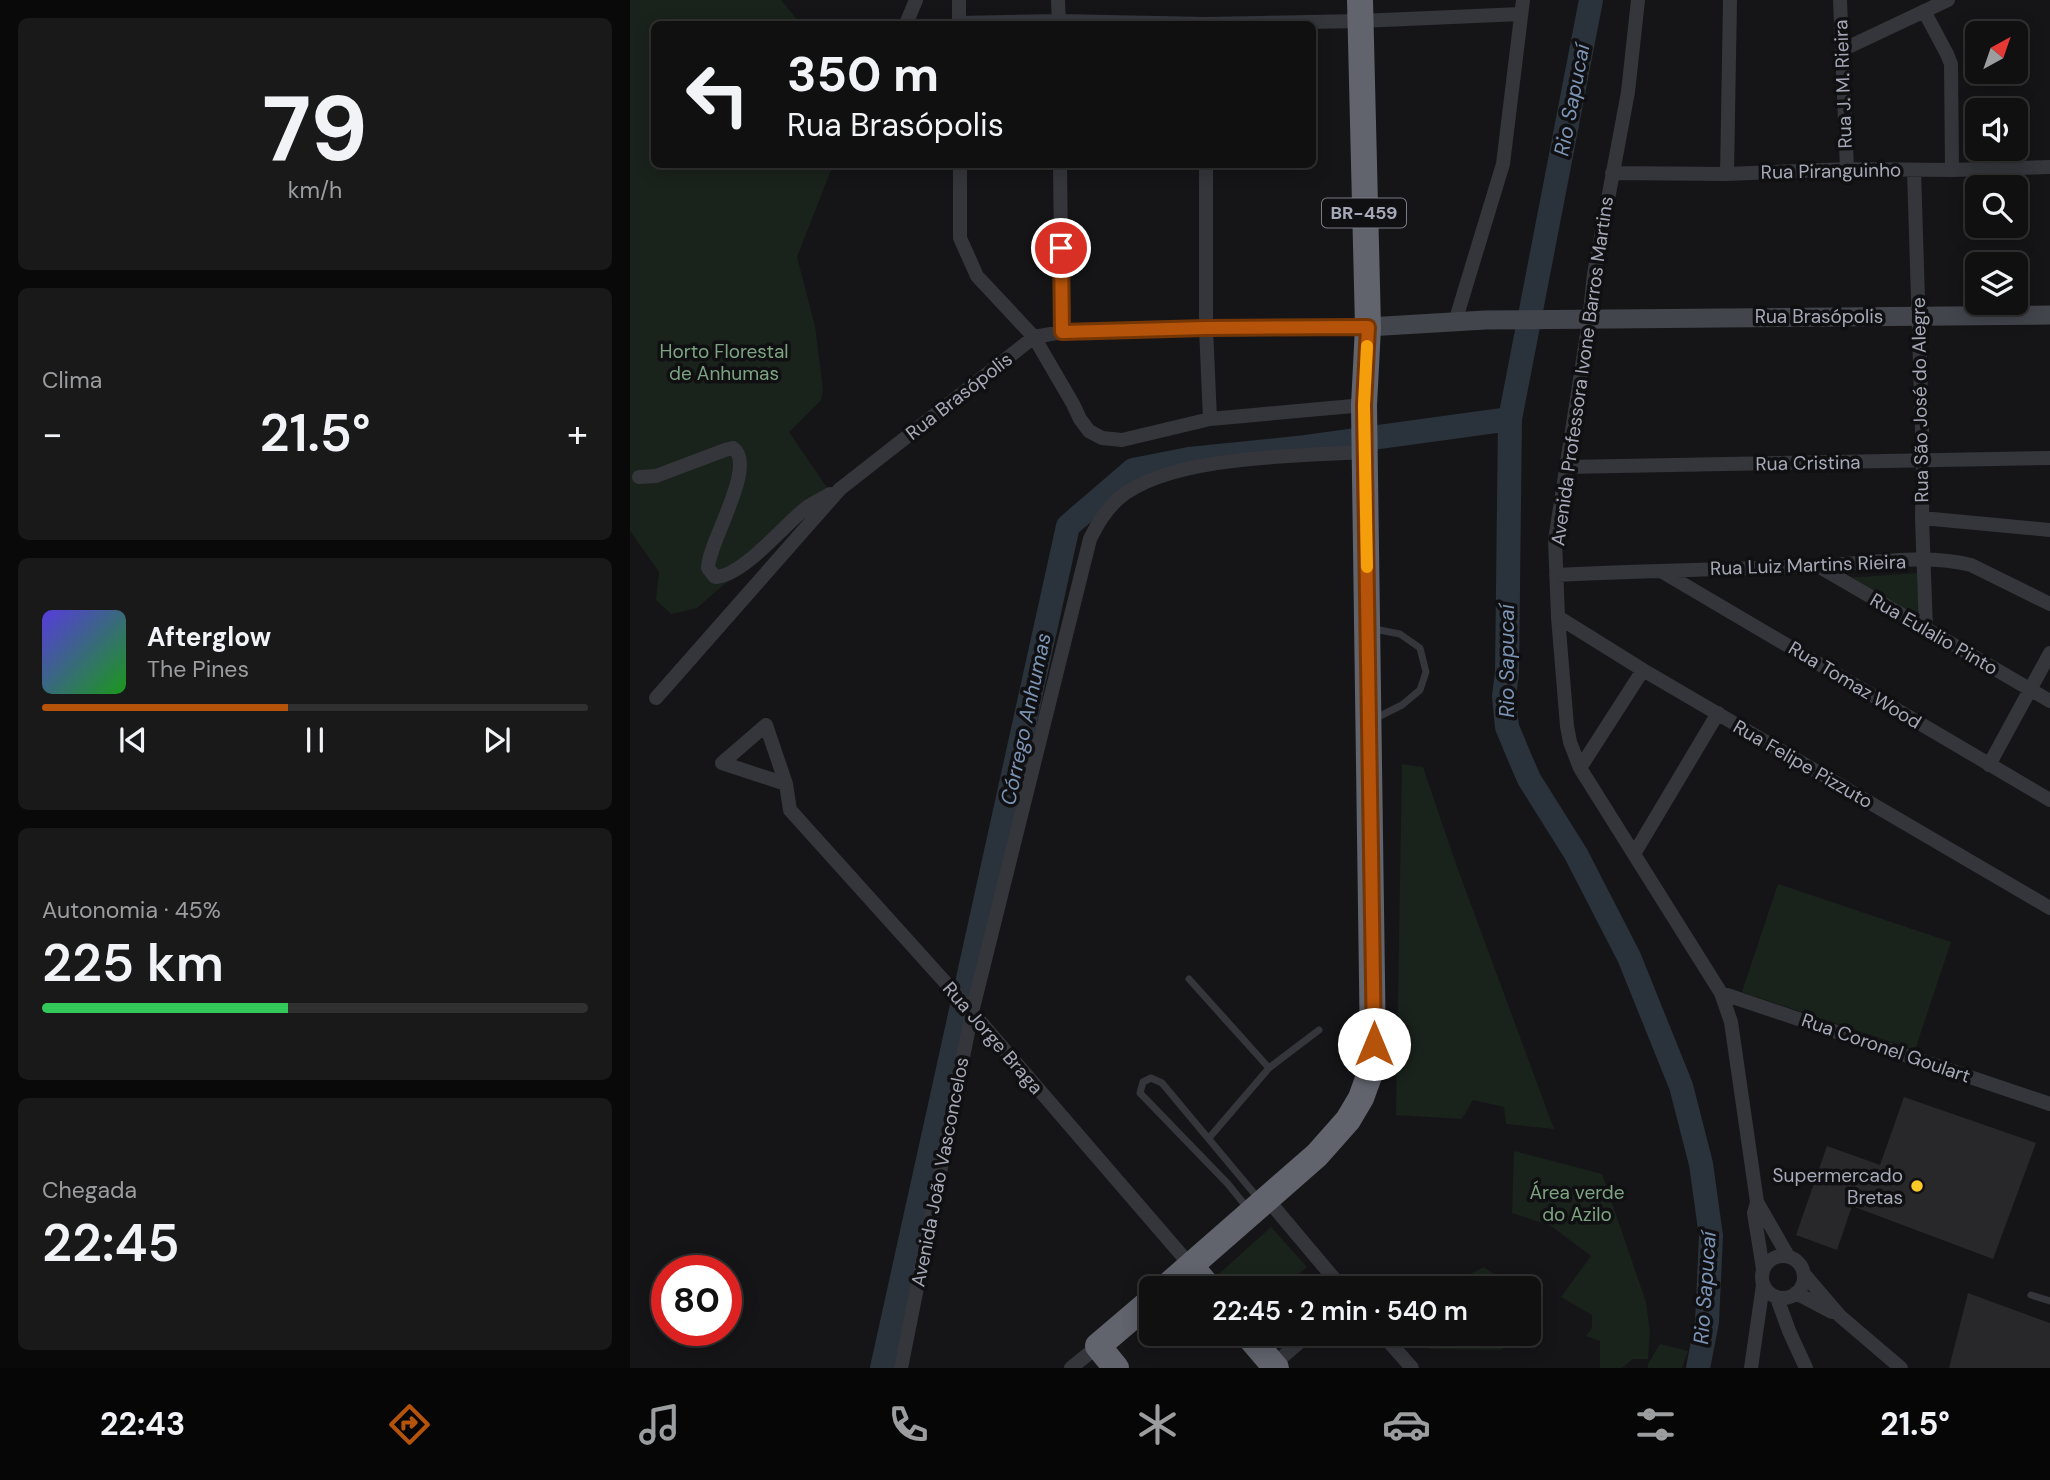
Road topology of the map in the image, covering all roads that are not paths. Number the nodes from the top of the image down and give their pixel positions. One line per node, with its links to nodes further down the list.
1 (916, 0): 11 (street)
2 (958, 0): 12 (street)
3 (1059, 0): 13 (street)
4 (1638, 0): 23 (street, Avenida Professora Ivone Barros Martins)
5 (1730, 0): 24 (street)
6 (1840, 0): 15 (street, Rua J. M. Rieira)
7 (1948, 0): 10 (street)
8 (1522, 7): 9 (street); 28 (street)
9 (1360, 11): 14 (street); 29 (highway, BR-459)
10 (1924, 11): 15 (street); 22 (street)
11 (907, 21)
12 (959, 21)
13 (1059, 21)
14 (1242, 21)
15 (1842, 50): 20 (street, Rua J. M. Rieira)
16 (2050, 167): 22 (street, Rua Piranguinho)
17 (960, 168): 32 (street)
18 (1060, 168): 31 (street)
19 (1206, 168): 30 (street)
20 (1847, 169): 21 (street, Rua Piranguinho); 24 (street, Rua Piranguinho)
21 (1914, 170): 22 (street, Rua Piranguinho); 26 (street, Rua São José do Alegre)
22 (1952, 170)
23 (1612, 173): 24 (street, Rua Piranguinho); 27 (street, Avenida Professora Ivone Barros Martins)
24 (1727, 174)
25 (2050, 314): 26 (street, Rua Brasópolis)
26 (1919, 316): 27 (street, Rua Brasópolis); 37 (street, Rua São José do Alegre)
27 (1589, 321): 28 (street, Rua Brasópolis); 38 (street, Avenida Professora Ivone Barros Martins)
28 (1455, 322): 29 (street, Rua Brasópolis)
29 (1368, 327): 30 (street, Rua Brasópolis); 33 (highway, BR-459)
30 (1206, 328): 31 (street, Rua Brasópolis); 34 (street)
31 (1062, 332): 32 (street, Rua Brasópolis)
32 (1034, 337): 34 (street); 40 (street, Rua Brasópolis)
33 (1364, 411): 34 (street); 35 (highway, BR-459)
34 (1210, 419)
35 (1365, 447): 49 (highway, BR-459); 66 (street, Avenida João Vasconcelos)
36 (2050, 458): 37 (street, Rua Cristina)
37 (1923, 461): 38 (street, Rua Cristina); 41 (street, Rua São José do Alegre)
38 (1565, 467): 46 (street, Avenida Professora Ivone Barros Martins)
39 (639, 477): 40 (street)
40 (840, 489): 54 (street, Rua Brasópolis)
41 (1922, 517): 42 (street); 43 (street, Rua São José do Alegre)
42 (2050, 530)
43 (1924, 560): 44 (street, Rua Luiz Martins Rieira); 47 (street, Rua Luiz Martins Rieira); 50 (street, Rua São José do Alegre)
44 (1818, 566): 45 (street, Rua Luiz Martins Rieira); 50 (street, Rua Eulalio Pinto)
45 (1660, 570): 46 (street, Rua Luiz Martins Rieira); 58 (street, Rua Tomaz Wood)
46 (1556, 575): 48 (street, Avenida Professora Ivone Barros Martins)
47 (2050, 604)
48 (1558, 617): 52 (street, Rua Felipe Pizzuto); 59 (street, Avenida Professora Ivone Barros Martins)
49 (1368, 627): 57 (highway, BR-459); 57 (lane)
50 (1926, 629): 53 (street, Rua Eulalio Pinto)
51 (2050, 653): 53 (street)
52 (1643, 670): 56 (street, Rua Felipe Pizzuto); 59 (street)
53 (2031, 690): 55 (street, Rua Eulalio Pinto); 58 (street)
54 (656, 698)
55 (2050, 701)
56 (1718, 713): 62 (street); 63 (street, Rua Felipe Pizzuto)
57 (1370, 721): 72 (highway, BR-459)
58 (1989, 765): 61 (street, Rua Tomaz Wood)
59 (1580, 768): 62 (street, Avenida Professora Ivone Barros Martins)
60 (786, 784): 60 (street, Rua Jorge Braga); 66 (street, Rua Jorge Braga)
61 (2050, 800)
62 (1634, 854): 65 (street, Avenida Professora Ivone Barros Martins)
63 (2050, 908)
64 (1189, 979): 68 (lane)
65 (1721, 993): 69 (street, Rua Coronel Goulart); 71 (street, Avenida Professora Ivone Barros Martins)
66 (971, 1011): 74 (street, Rua Jorge Braga); 92 (street, Avenida João Vasconcelos)
67 (1319, 1030): 68 (lane)
68 (1269, 1068): 70 (lane)
69 (2050, 1104)
70 (1209, 1139): 72 (lane); 72 (lane)
71 (1757, 1202): 73 (street, Avenida Professora Ivone Barros Martins); 75 (street, Avenida Professora Ivone Barros Martins)
72 (1261, 1206): 74 (highway, BR-459); 77 (street)
73 (1788, 1256): 75 (street); 76 (street)
74 (1191, 1266): 78 (highway, BR-459); 79 (highway, Rua Jorge Braga)
75 (1763, 1269): 80 (street)
76 (1804, 1274): 81 (street); 86 (street)
77 (1330, 1275)
78 (1179, 1276)
79 (1199, 1276)
80 (1763, 1285): 83 (street); 96 (street)
81 (1796, 1293): 83 (street); 86 (street)
82 (2031, 1295): 84 (lane)
83 (1777, 1298): 97 (street)
84 (2050, 1301)
85 (1139, 1311): 87 (highway)
86 (1840, 1316): 98 (street)
87 (1098, 1346): 93 (street); 94 (highway)
88 (1260, 1346): 91 (highway)
89 (1296, 1346): 91 (street)
90 (1393, 1346): 95 (street)
91 (1275, 1366)
92 (901, 1368)
93 (1071, 1368)
94 (1116, 1368)
95 (1412, 1368)
96 (1751, 1368)
97 (1806, 1368)
98 (1901, 1368)

